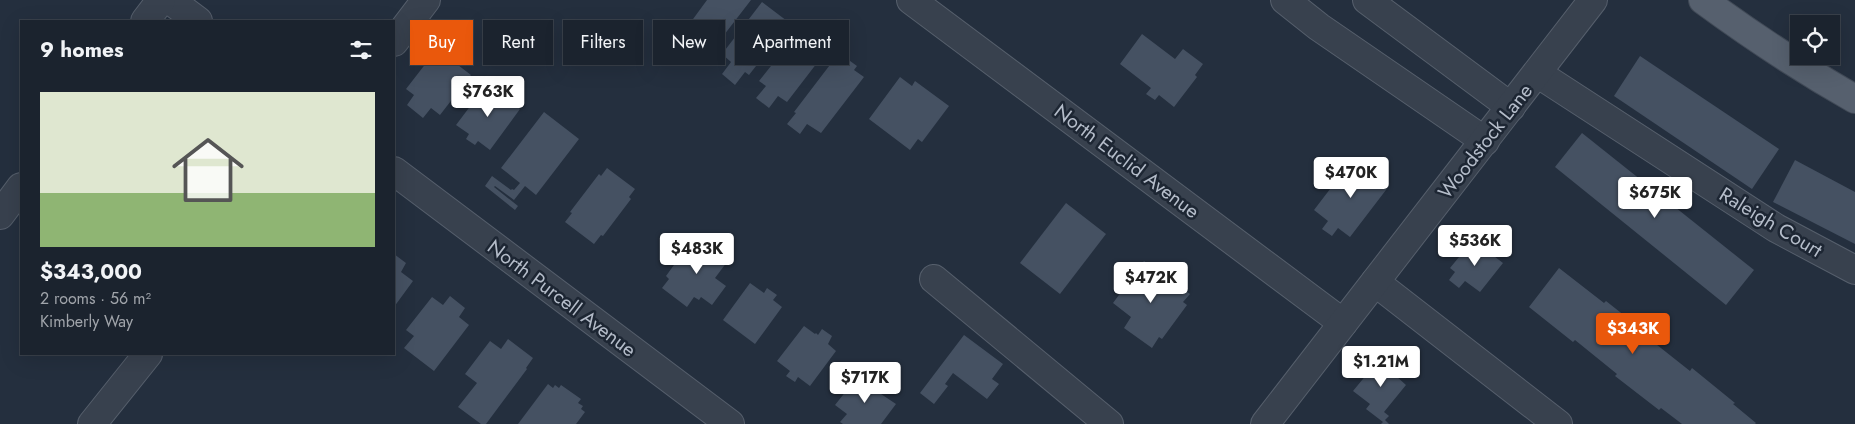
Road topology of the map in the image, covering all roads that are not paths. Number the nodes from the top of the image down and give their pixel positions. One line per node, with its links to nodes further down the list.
1 (161, 0): 9 (street)
2 (170, 0): 10 (street)
3 (426, 0): 11 (street)
4 (911, 0): 22 (street, North Euclid Avenue)
5 (1285, 0): 15 (street)
6 (1367, 0): 14 (street)
7 (1593, 0): 12 (street, Woodstock Lane)
8 (1703, 0): 13 (main road)
9 (146, 20)
10 (197, 20)
11 (395, 41)
12 (1537, 73): 14 (street, Woodstock Lane); 19 (street, Raleigh Court)
13 (1855, 98)
14 (1511, 108): 15 (street, Woodstock Lane)
15 (1485, 141): 21 (street, Woodstock Lane)
16 (395, 172): 25 (street, North Purcell Avenue)
17 (20, 188): 18 (street)
18 (0, 215)
19 (1855, 270)
20 (934, 279): 26 (street)
21 (1375, 282): 22 (street, Woodstock Lane); 28 (street)
22 (1343, 323): 27 (street, Woodstock Lane)
23 (147, 355): 24 (street)
24 (92, 424)
25 (730, 424)
26 (1109, 424)
27 (1265, 424)
28 (1558, 424)

